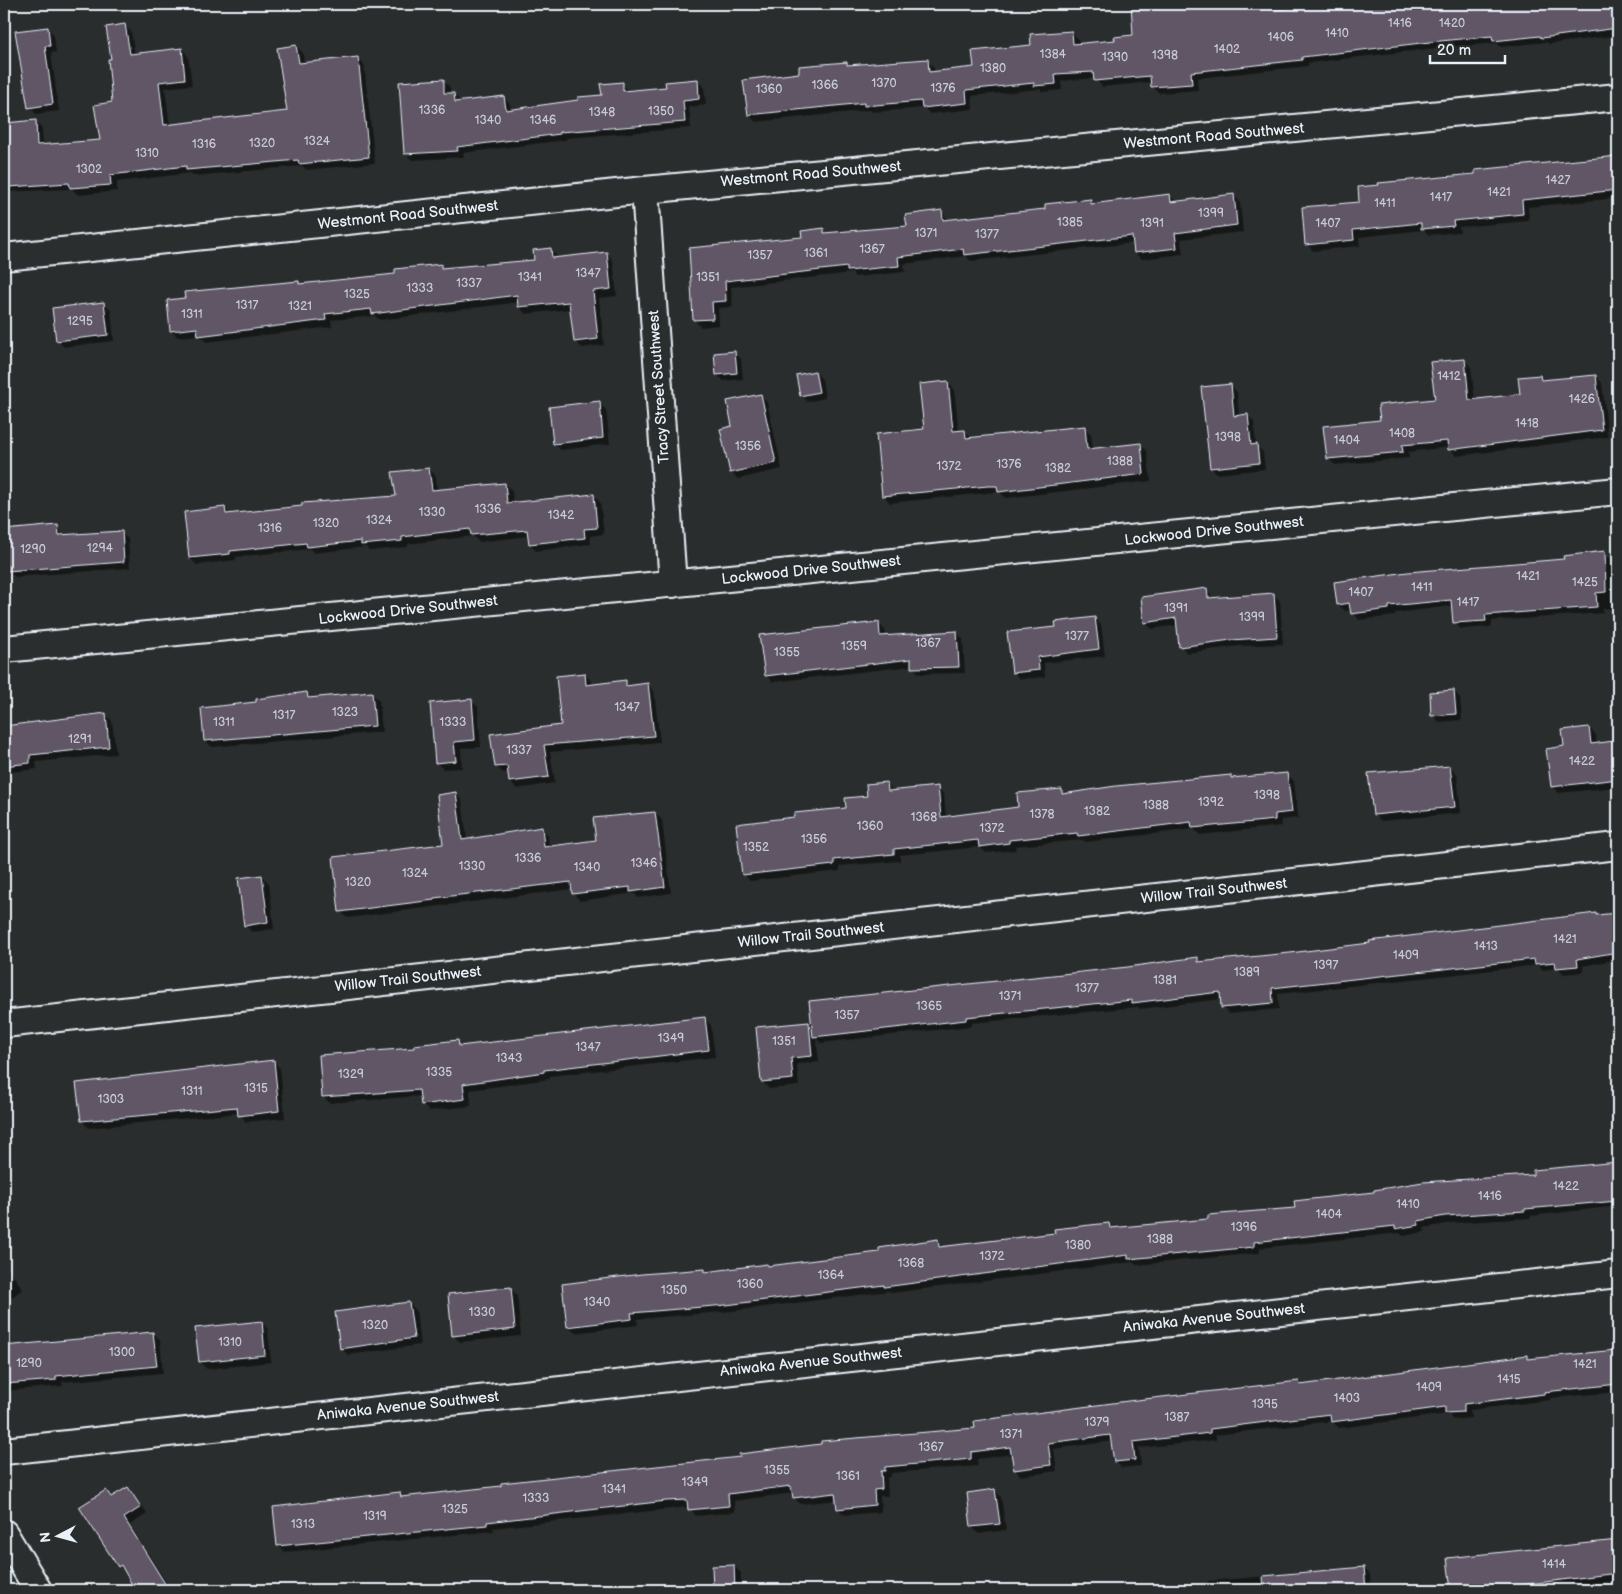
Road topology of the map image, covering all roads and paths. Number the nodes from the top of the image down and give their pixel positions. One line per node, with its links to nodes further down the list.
1 (1618, 97): 2 (street, Westmont Road Southwest)
2 (645, 190): 3 (street, Westmont Road Southwest); 5 (street, Tracy Street Southwest)
3 (4, 257)
4 (1618, 491): 5 (street, Lockwood Drive Southwest)
5 (673, 584): 6 (street, Lockwood Drive Southwest)
6 (4, 649)
7 (1618, 846): 8 (street, Willow Trail Southwest)
8 (4, 1024)
9 (1618, 1274): 10 (street, Aniwaka Avenue Southwest)
10 (4, 1451)
11 (4, 1533): 12 (street)
12 (38, 1590)

